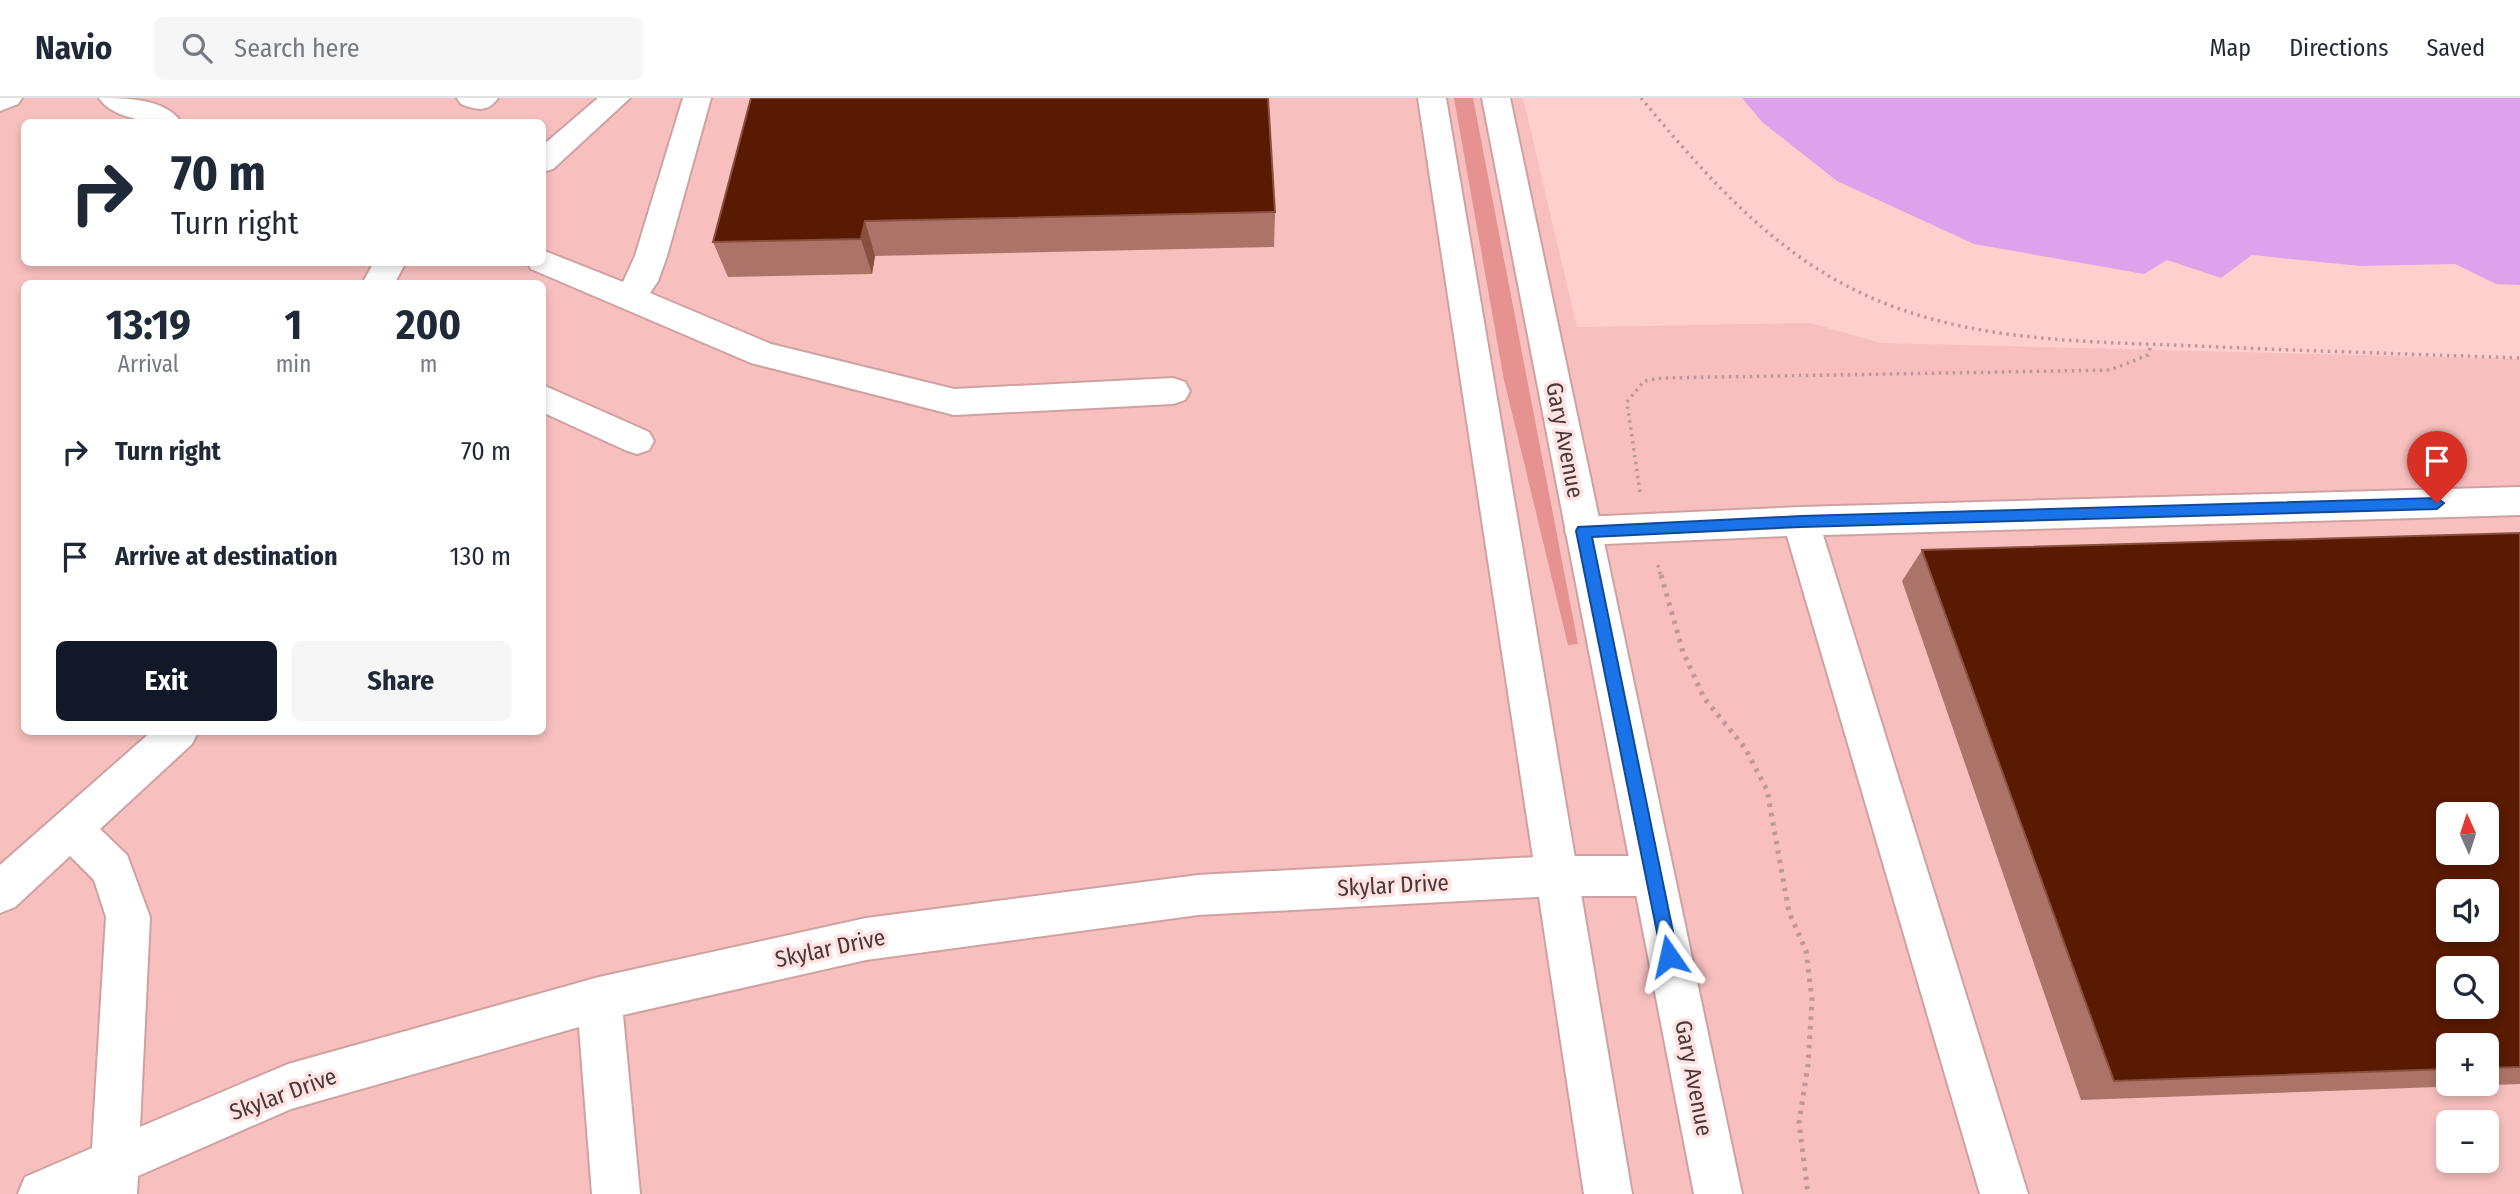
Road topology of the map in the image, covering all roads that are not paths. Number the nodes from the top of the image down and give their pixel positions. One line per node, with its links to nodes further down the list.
1 (8, 98): 9 (main road)
2 (113, 98): 10 (main road)
3 (471, 98): 4 (main road)
4 (484, 98)
5 (617, 98): 11 (main road)
6 (697, 98): 13 (main road)
7 (1432, 98): 22 (main road)
8 (1496, 98): 19 (main road, Gary Avenue)
9 (0, 102)
10 (159, 119)
11 (546, 159)
12 (546, 263): 13 (main road)
13 (628, 297): 14 (main road)
14 (1173, 391)
15 (546, 401): 16 (main road)
16 (637, 441)
17 (2520, 501): 18 (main road)
18 (1801, 522): 19 (main road); 31 (main road)
19 (1583, 531): 23 (main road, Gary Avenue)
20 (175, 735): 21 (main road)
21 (71, 829): 24 (main road); 26 (main road)
22 (1555, 876): 23 (main road, Skylar Drive); 25 (main road, Skylar Drive); 29 (main road)
23 (1653, 876): 30 (main road, Gary Avenue)
24 (0, 893)
25 (599, 999): 26 (main road, Skylar Drive); 28 (main road)
26 (114, 1179): 27 (main road, Skylar Drive)
27 (42, 1194)
28 (616, 1194)
29 (1608, 1194)
30 (1718, 1194)
31 (2004, 1194)

